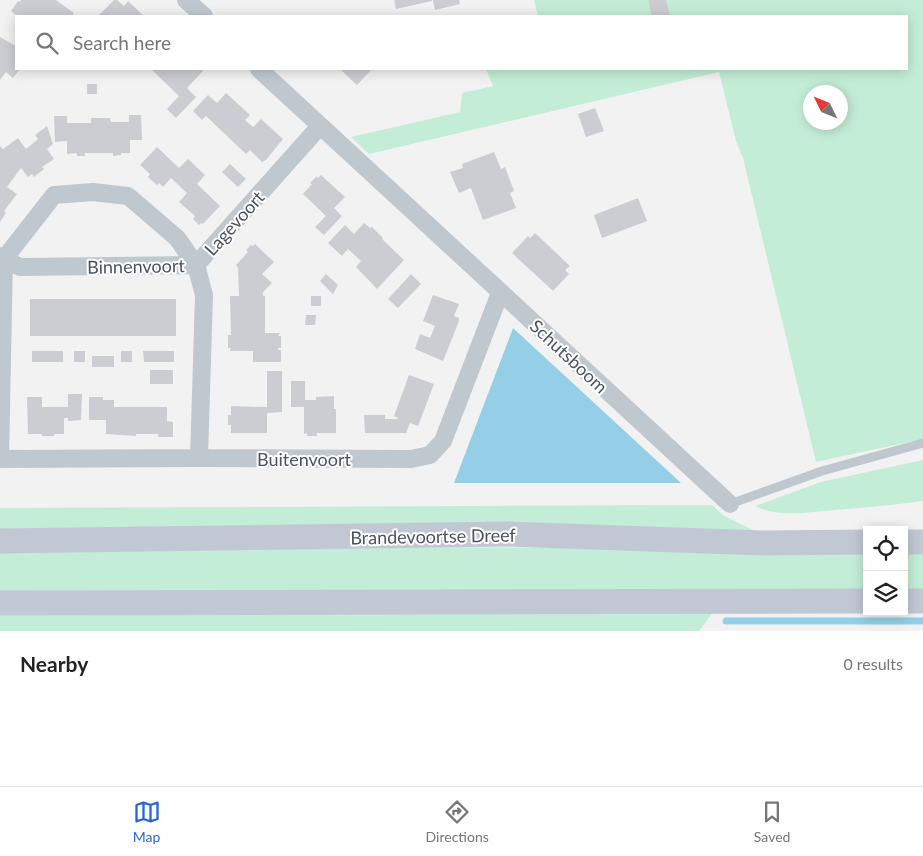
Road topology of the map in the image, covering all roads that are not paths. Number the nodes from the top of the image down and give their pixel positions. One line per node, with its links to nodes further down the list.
1 (186, 0): 2 (street)
2 (203, 15)
3 (260, 70): 4 (street, Schutsboom)
4 (320, 126): 6 (street, Lagevoort); 7 (street, Schutsboom)
5 (2, 258): 6 (street, Binnenvoort); 6 (street, Binnenvoort); 10 (street)
6 (196, 266): 9 (street, Lagevoort)
7 (500, 293): 9 (street, Buitenvoort); 11 (street, Schutsboom)
8 (923, 443): 11 (lane, Schutsboom)
9 (199, 458): 10 (street, Buitenvoort)
10 (0, 459)
11 (730, 504)
12 (0, 541): 13 (main road, Brandevoortse Dreef)
13 (863, 542)
14 (908, 542): 15 (main road)
15 (923, 542)
16 (863, 601): 19 (main road)
17 (908, 601): 18 (main road)
18 (923, 601)
19 (0, 603)

